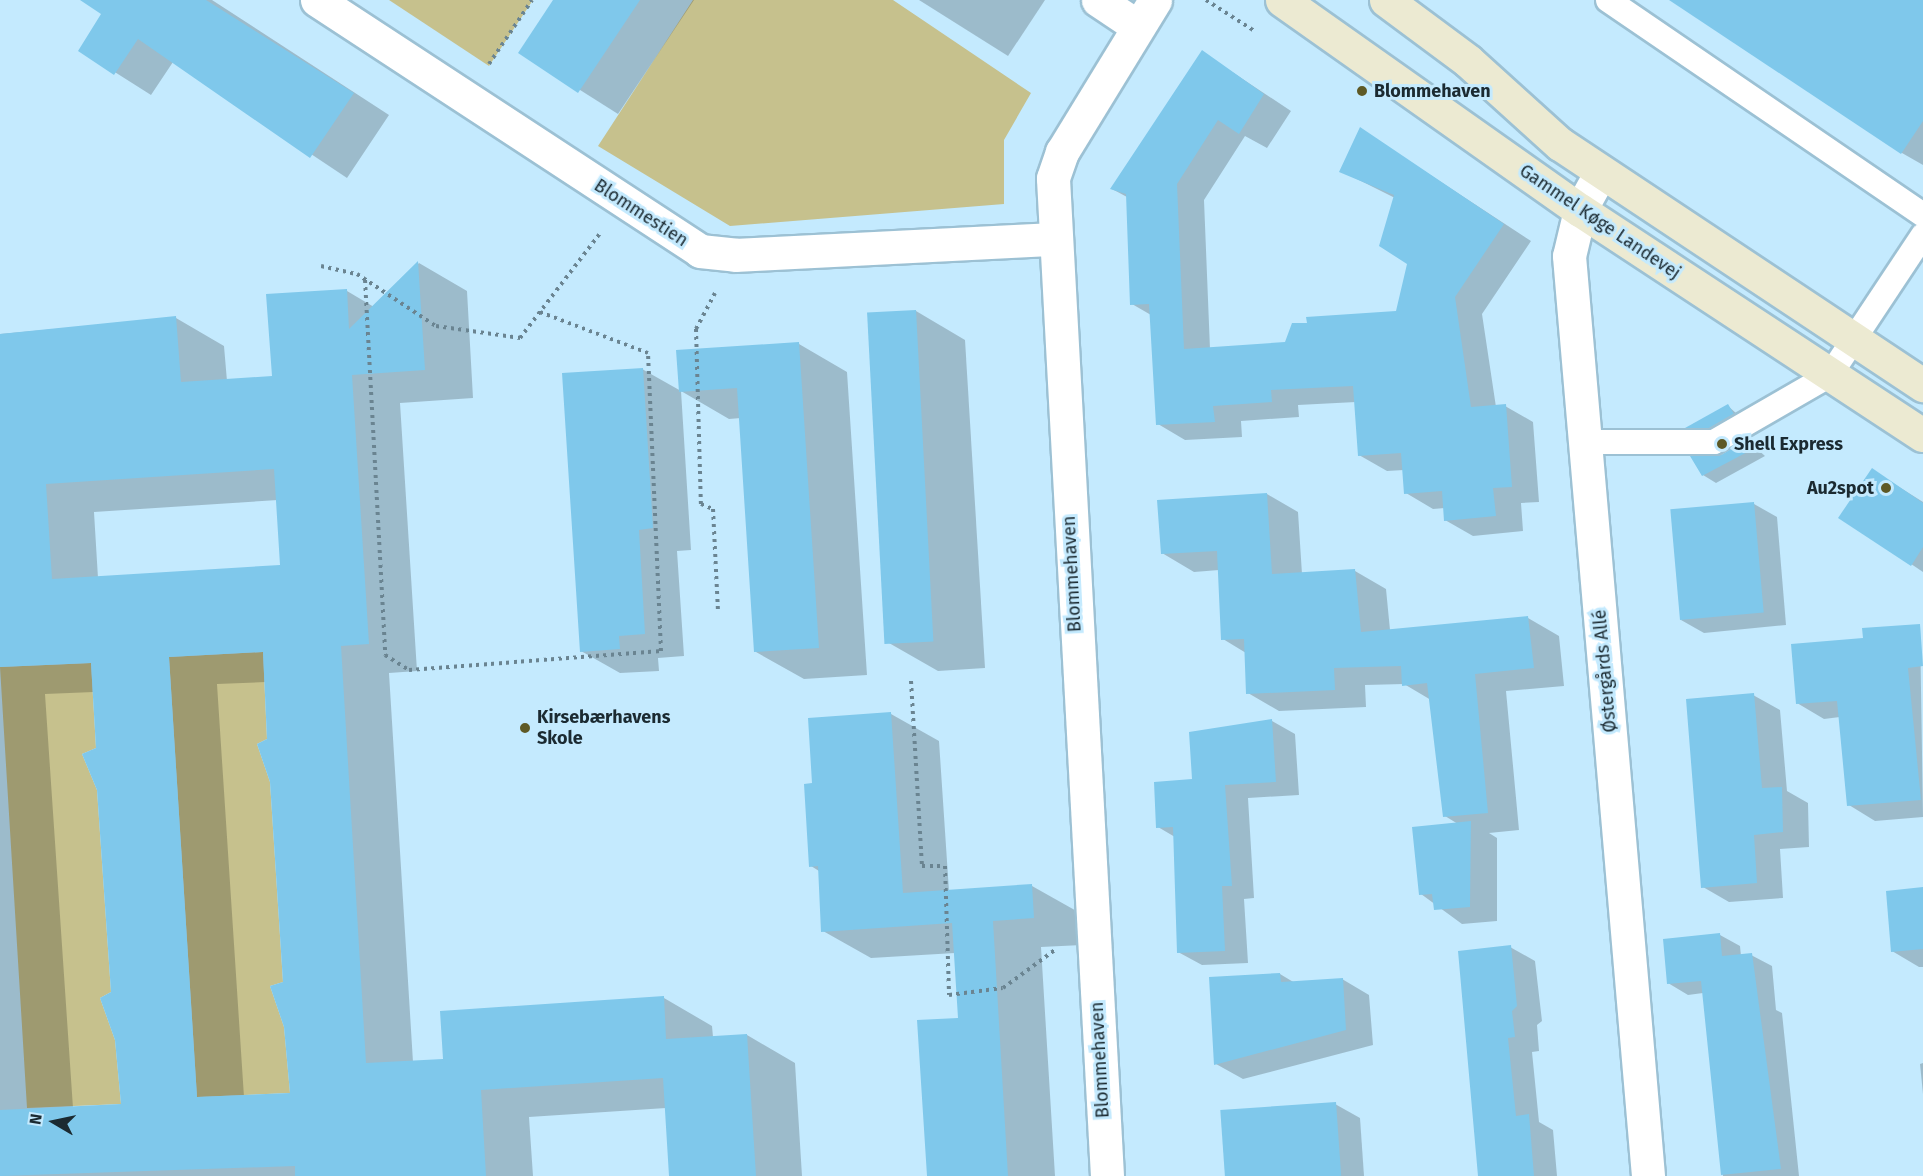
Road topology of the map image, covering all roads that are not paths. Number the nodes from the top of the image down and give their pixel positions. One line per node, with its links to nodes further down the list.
1 (316, 0): 11 (street, Blommestien)
2 (1098, 0): 6 (street)
3 (1282, 0): 8 (main road, Gammel Køge Landevej)
4 (1386, 0): 7 (main road)
5 (1608, 0): 9 (lane)
6 (1146, 13): 11 (street, Blommehaven)
7 (1601, 172): 8 (street, Østergårds Allé); 12 (main road)
8 (1580, 210): 13 (main road, Gammel Køge Landevej); 16 (street, Østergårds Allé)
9 (1923, 215)
10 (1923, 236): 12 (lane)
11 (1053, 239): 17 (street, Blommehaven)
12 (1853, 339): 13 (lane); 14 (main road)
13 (1830, 375): 15 (main road, Gammel Køge Landevej); 16 (lane)
14 (1923, 385)
15 (1923, 435)
16 (1586, 442): 18 (street, Østergårds Allé)
17 (1107, 1176)
18 (1648, 1176)

